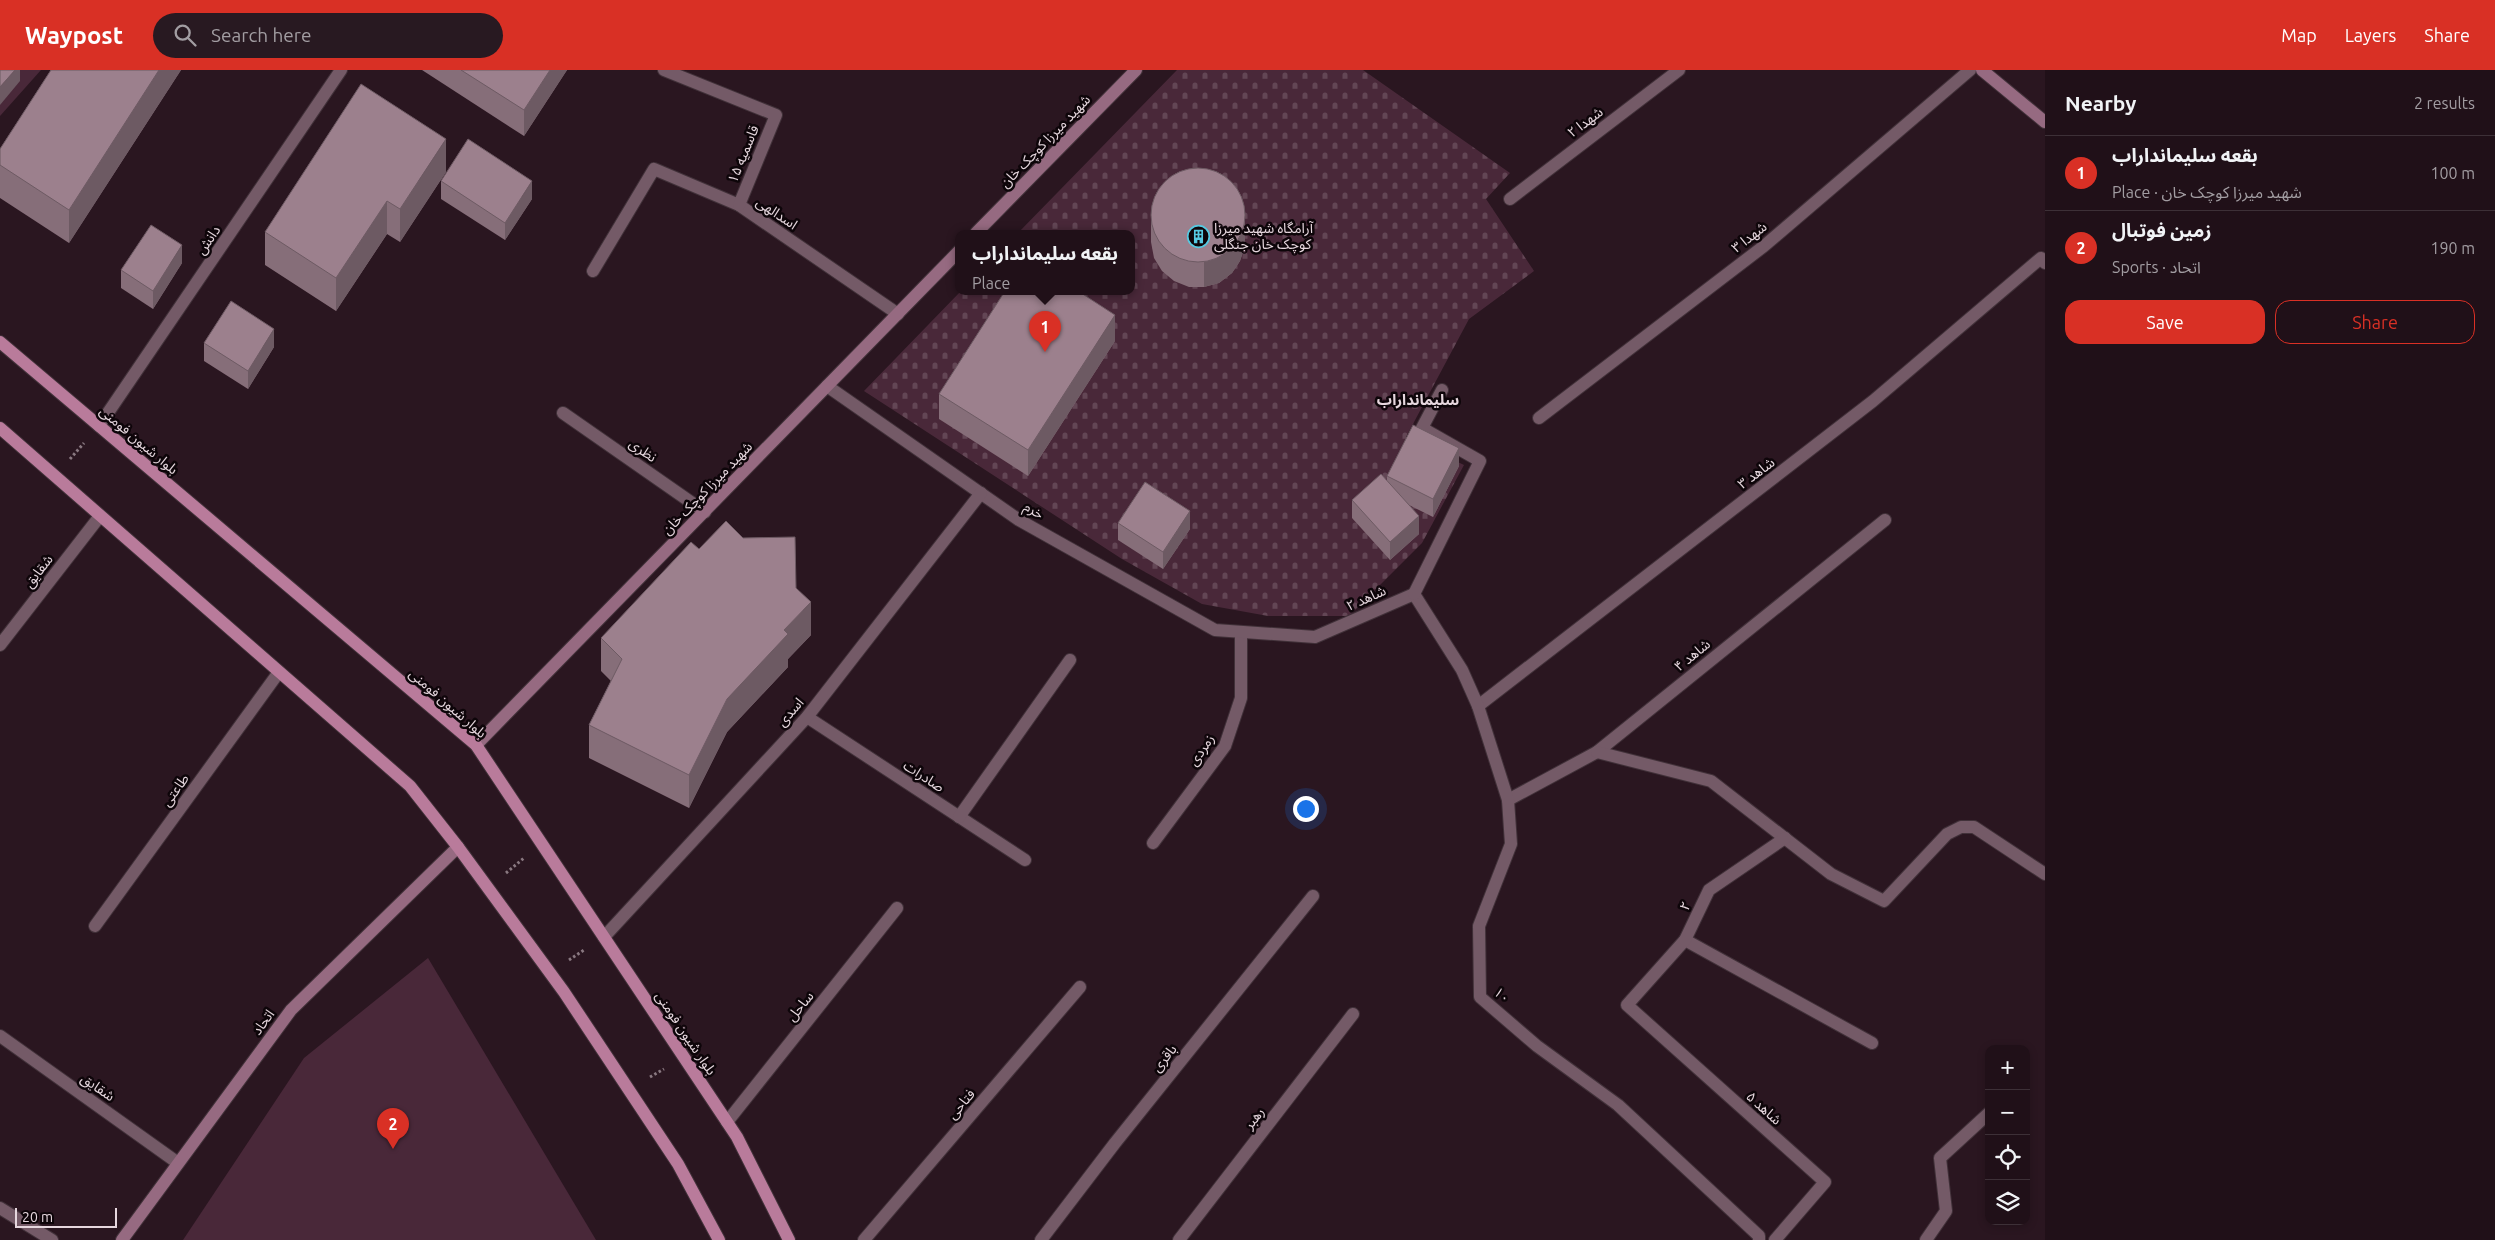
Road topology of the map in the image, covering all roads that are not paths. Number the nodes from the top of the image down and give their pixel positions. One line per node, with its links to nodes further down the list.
1 (341, 70): 21 (street, دانش)
2 (664, 70): 7 (street, قاسمیه ۱۵)
3 (1136, 70): 11 (street, شهید میرزا کوچک خان)
4 (1679, 70): 9 (street, شهدا ۲)
5 (1970, 70): 20 (street, شهدا ۳)
6 (1982, 70): 8 (street)
7 (689, 74): 10 (street, قاسمیه ۱۵)
8 (2045, 122)
9 (1510, 198)
10 (739, 205): 14 (street, اسدالهی); 15 (street, اسدالهی)
11 (979, 230)
12 (955, 255): 15 (street, شهید میرزا کوچک خان)
13 (2045, 262): 32 (street, شاهد ۳)
14 (593, 272)
15 (898, 314): 17 (street, شهید میرزا کوچک خان)
16 (0, 342): 21 (main road, بلوار شیون فومنی)
17 (827, 386): 23 (street, خرم); 24 (street, شهید میرزا کوچک خان)
18 (1442, 390): 27 (street)
19 (563, 413): 24 (street, نظری)
20 (1539, 418)
21 (99, 426): 34 (main road, بلوار شیون فومنی)
22 (0, 428): 25 (main road)
23 (981, 493): 28 (street, خرم); 33 (street, اسدی)
24 (705, 512): 34 (street, شهید میرزا کوچک خان)
25 (100, 516): 29 (street, شقایق); 31 (main road)
26 (1885, 520): 35 (street, شاهد ۴)
27 (1414, 594): 28 (street, شاهد ۲); 32 (street, ۱۰)
28 (1241, 632): 39 (street, زمردی)
29 (0, 646)
30 (1070, 660): 37 (street)
31 (279, 672): 40 (main road); 45 (street, طاعتی)
32 (1478, 706): 36 (street, ۱۰)
33 (807, 717): 37 (street, صادرات); 46 (street, اسدی)
34 (476, 745): 46 (main road, بلوار شیون فومنی)
35 (1597, 752): 36 (street, شاهد ۴); 38 (street)
36 (1508, 800): 64 (street, ۱۰)
37 (960, 817): 41 (street, صادرات)
38 (1785, 838): 42 (street); 47 (street, ۲)
39 (1153, 843)
40 (458, 847): 55 (street, اتحاد); 59 (main road)
41 (1025, 860)
42 (2045, 874)
43 (1313, 896): 62 (street, باقری)
44 (897, 908): 54 (street, ساحل)
45 (95, 926)
46 (604, 937): 54 (main road, بلوار شیون فومنی)
47 (1685, 940): 49 (street, ۲); 52 (street)
48 (1080, 987): 61 (street, فتاحی)
49 (1627, 1005): 65 (street, شاهد ۵)
50 (1353, 1014): 63 (street, رهبر)
51 (0, 1036): 55 (street, شقایق)
52 (1872, 1043)
53 (1985, 1117): 66 (street)
54 (727, 1122): 60 (main road, بلوار شیون فومنی)
55 (178, 1163): 58 (street, اتحاد)
56 (0, 1208): 57 (street)
57 (52, 1240)
58 (122, 1240)
59 (719, 1240)
60 (789, 1240)
61 (864, 1240)
62 (1041, 1240)
63 (1179, 1240)
64 (1759, 1240)
65 (1775, 1240)
66 (1926, 1240)

